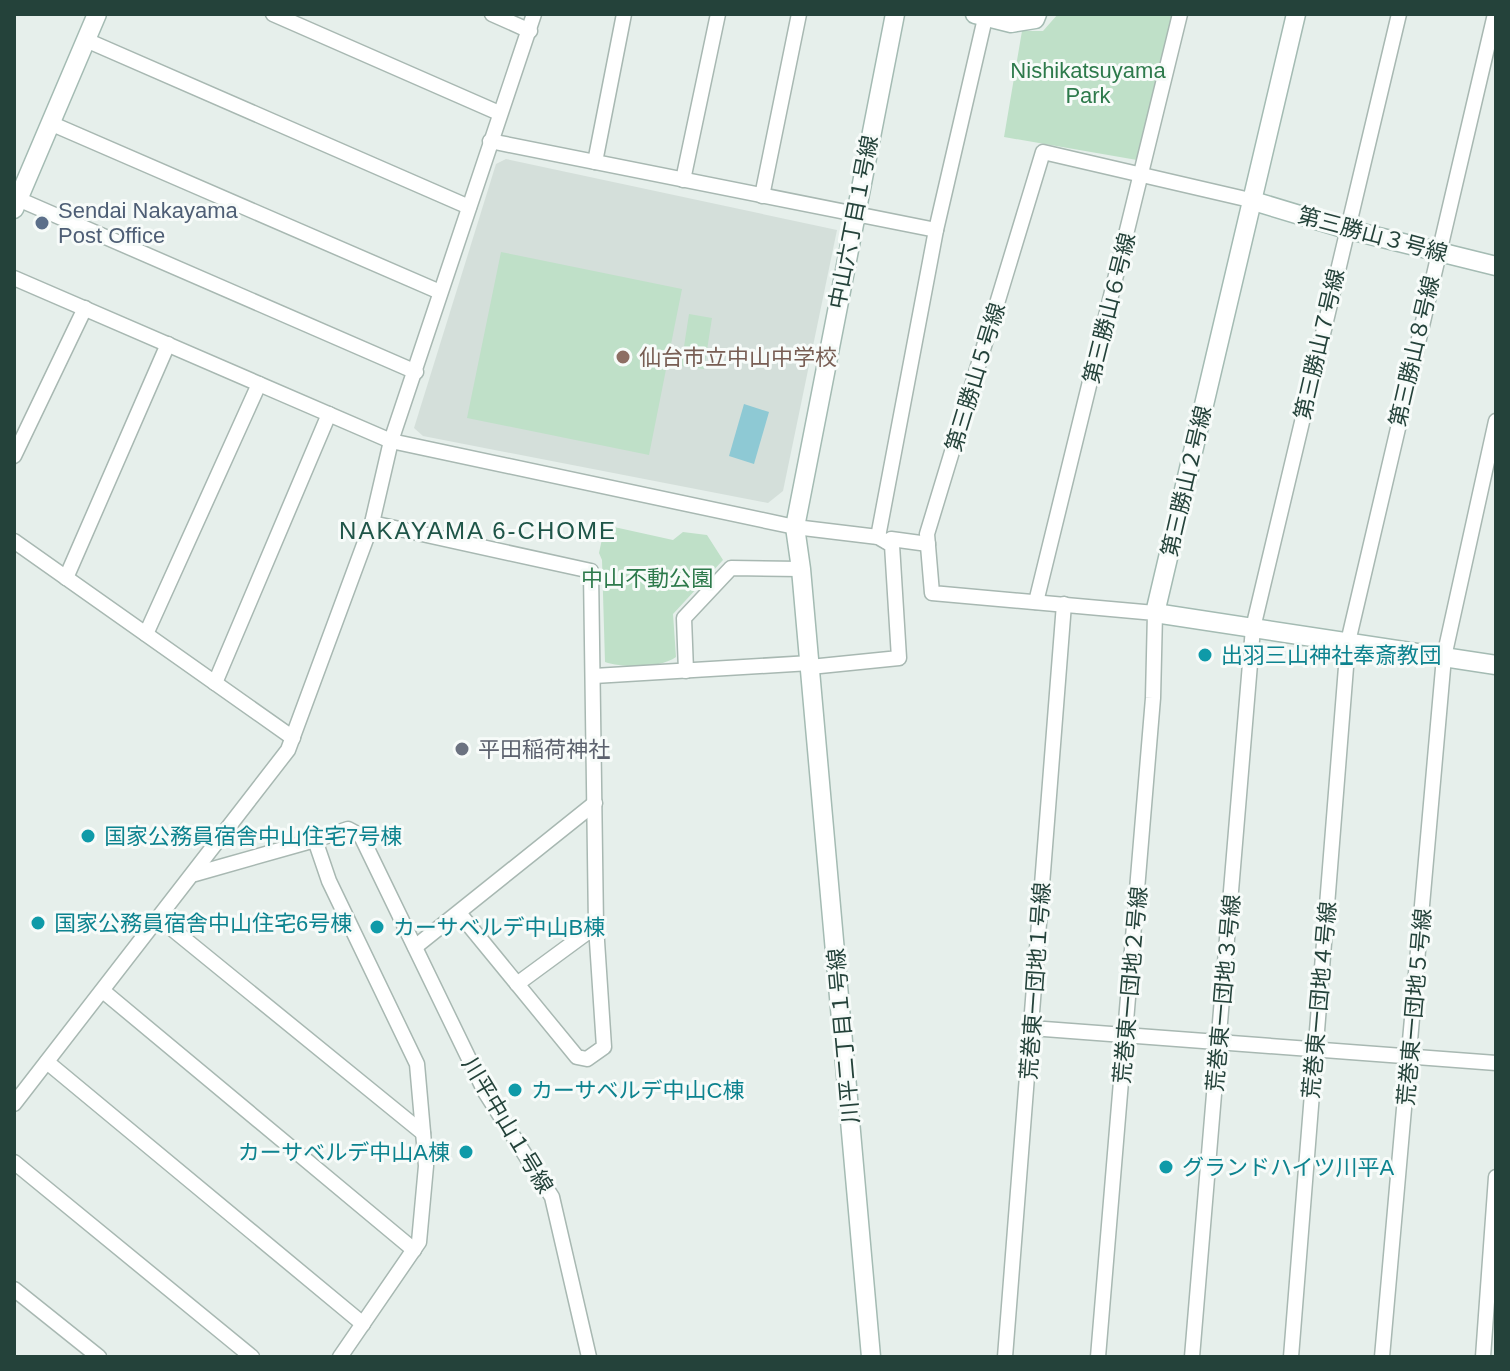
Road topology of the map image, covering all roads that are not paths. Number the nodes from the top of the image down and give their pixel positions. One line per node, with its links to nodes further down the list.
1 (97, 14): 16 (street)
2 (273, 14): 17 (street)
3 (492, 14): 15 (street)
4 (534, 14): 15 (street)
5 (624, 14): 20 (street)
6 (718, 14): 22 (street)
7 (799, 14): 23 (street)
8 (895, 14): 27 (street, 中山六丁目１号線)
9 (1037, 14): 14 (street)
10 (1180, 14): 21 (street, 第三勝山６号線)
11 (1296, 14): 24 (street, 第三勝山２号線)
12 (1399, 14): 28 (street, 第三勝山７号線)
13 (1495, 14): 30 (street, 第三勝山８号線)
14 (982, 15): 29 (street)
15 (530, 31): 17 (street)
16 (86, 40): 18 (street); 26 (street)
17 (499, 113): 19 (street)
18 (50, 123): 25 (street); 33 (street)
19 (490, 141): 20 (street); 26 (street)
20 (595, 162): 22 (street)
21 (1142, 174): 24 (street, 第三勝山５号線); 46 (street, 第三勝山５号線); 49 (street, 第三勝山６号線)
22 (683, 180): 23 (street)
23 (762, 196): 27 (street)
24 (1250, 200): 28 (street, 第三勝山３号線); 51 (street, 第三勝山２号線)
25 (16, 204): 36 (street)
26 (469, 207): 33 (street)
27 (854, 215): 29 (street); 43 (street, 中山六丁目１号線)
28 (1346, 229): 30 (street, 第三勝山３号線); 52 (street, 第三勝山７号線)
29 (936, 230): 44 (street)
30 (1437, 251): 31 (street, 第三勝山３号線); 54 (street, 第三勝山８号線)
31 (1496, 266)
32 (14, 278): 34 (street)
33 (440, 292): 36 (street)
34 (85, 308): 35 (street); 41 (street)
35 (168, 344): 37 (street); 48 (street)
36 (416, 372): 40 (street)
37 (259, 384): 38 (street); 53 (street)
38 (329, 414): 40 (street); 60 (street)
39 (1496, 421): 55 (street, 荒巻東一団地５号線)
40 (391, 441): 42 (street); 43 (street)
41 (14, 456)
42 (372, 523): 59 (street); 62 (street)
43 (795, 527): 44 (street); 47 (street, 中山六丁目１号線)
44 (883, 539): 46 (street); 56 (street)
45 (14, 541): 48 (street)
46 (928, 544): 49 (street, 第三勝山５号線)
47 (801, 569): 56 (street, 中山六丁目１号線); 58 (street)
48 (66, 578): 53 (street)
49 (1036, 602): 50 (street, 第三勝山５号線)
50 (1064, 604): 51 (street, 第三勝山５号線); 72 (street, 荒巻東一団地１号線)
51 (1155, 613): 52 (street); 73 (street, 荒巻東一団地２号線)
52 (1253, 628): 54 (street); 74 (street, 荒巻東一団地３号線)
53 (146, 634): 60 (street)
54 (1348, 642): 55 (street); 75 (street, 荒巻東一団地４号線)
55 (1444, 657): 57 (street); 76 (street, 荒巻東一団地５号線)
56 (810, 665): 58 (street); 61 (street, 中山六丁目１号線)
57 (1496, 665)
58 (686, 671): 59 (street)
59 (594, 676): 63 (street)
60 (215, 683): 62 (street)
61 (814, 715): 90 (street, 川平二丁目１号線)
62 (293, 738): 65 (street)
63 (595, 803): 66 (street); 68 (street)
64 (315, 840): 65 (street, 川平中山１号線); 69 (street, 川平中山１号線); 80 (street)
65 (195, 874): 67 (street)
66 (459, 913): 69 (street); 70 (street)
67 (160, 919): 71 (street); 80 (street)
68 (596, 926): 70 (street); 70 (street)
69 (415, 947): 89 (street, 川平中山１号線)
70 (517, 984)
71 (103, 991): 77 (street); 83 (street)
72 (1031, 1028): 73 (street); 91 (street, 荒巻東一団地１号線)
73 (1125, 1036): 74 (street); 92 (street, 荒巻東一団地２号線)
74 (1218, 1043): 75 (street); 93 (street, 荒巻東一団地３号線)
75 (1315, 1051): 76 (street); 94 (street, 荒巻東一団地４号線)
76 (1410, 1056): 78 (street); 95 (street, 荒巻東一団地５号線)
77 (47, 1062): 79 (street); 85 (street)
78 (1496, 1063)
79 (14, 1104)
80 (423, 1133): 83 (street)
81 (14, 1162): 87 (street)
82 (1496, 1177): 96 (street)
83 (414, 1250): 85 (street)
84 (14, 1289): 86 (street)
85 (363, 1324): 88 (street)
86 (99, 1357)
87 (252, 1357)
88 (340, 1357)
89 (589, 1357)
90 (871, 1357)
91 (1005, 1357)
92 (1098, 1357)
93 (1192, 1357)
94 (1291, 1357)
95 (1382, 1357)
96 (1483, 1357)

